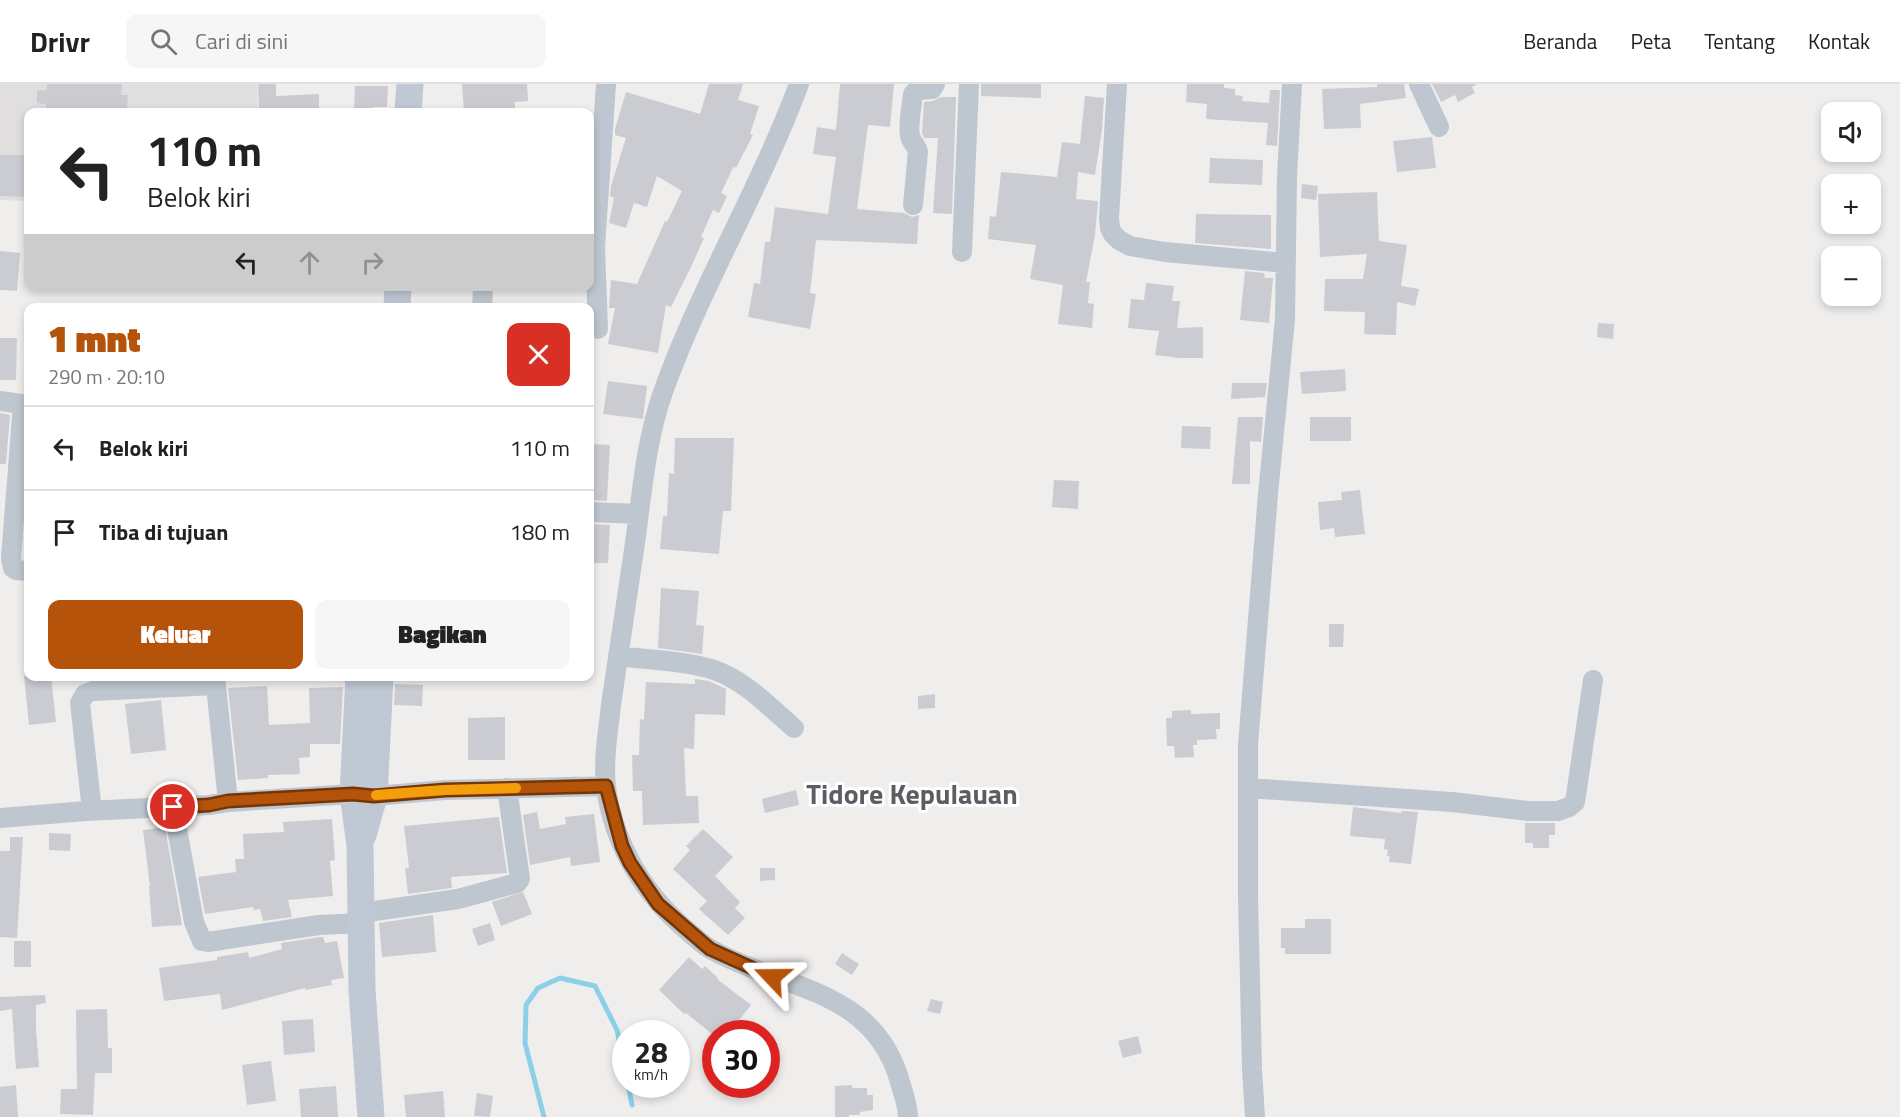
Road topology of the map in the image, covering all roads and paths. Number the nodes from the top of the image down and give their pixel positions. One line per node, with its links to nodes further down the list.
1 (393, 84): 10 (street)
2 (410, 84): 11 (street)
3 (606, 84): 16 (street)
4 (799, 84): 21 (street)
5 (935, 84): 13 (street)
6 (969, 84): 14 (street)
7 (1117, 84): 15 (street)
8 (1292, 84): 15 (street)
9 (1419, 84): 12 (street)
10 (392, 108)
11 (408, 108)
12 (1439, 127)
13 (913, 206)
14 (962, 252)
15 (1286, 262): 31 (street)
16 (598, 329)
17 (0, 401): 18 (street)
18 (24, 404)
19 (24, 425): 22 (street)
20 (594, 512): 21 (street)
21 (639, 514): 23 (street)
22 (24, 571)
23 (618, 656): 28 (street); 29 (street)
24 (1593, 680): 31 (street)
25 (216, 681): 33 (street); 35 (street)
26 (359, 681): 32 (street)
27 (379, 681): 32 (street)
28 (794, 728)
29 (606, 786): 30 (street); 39 (street)
30 (507, 788): 32 (street); 37 (street)
31 (1248, 788): 40 (street)
32 (364, 795): 33 (street); 37 (street)
33 (228, 801): 34 (street)
34 (173, 807): 35 (street); 37 (street)
35 (92, 811): 36 (street)
36 (0, 818)
37 (361, 918): 38 (street)
38 (371, 1117)
39 (908, 1117)
40 (1255, 1117)

